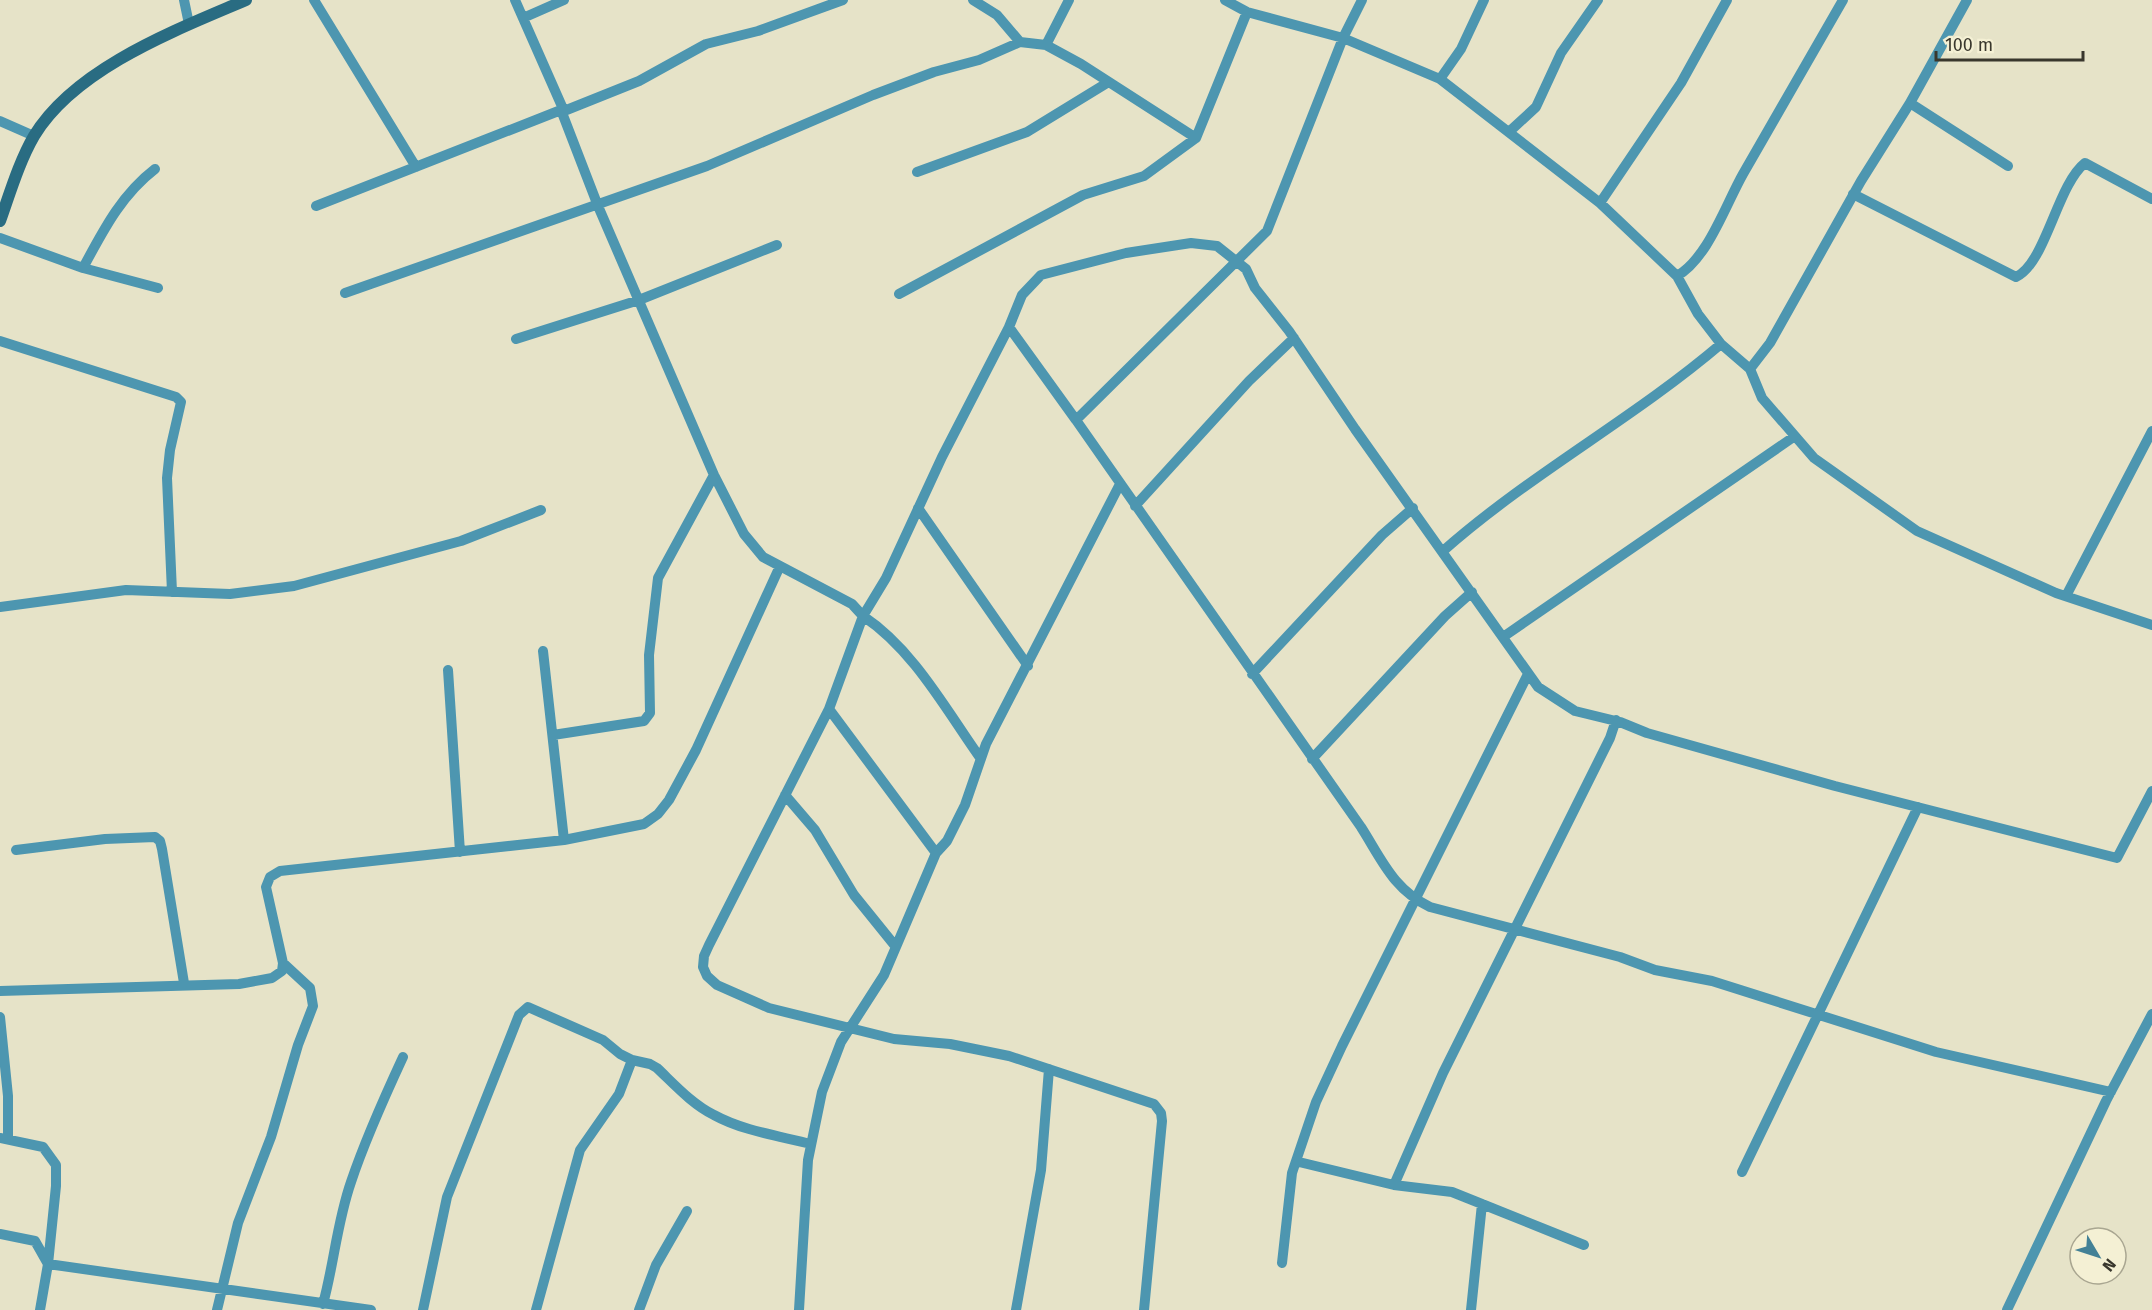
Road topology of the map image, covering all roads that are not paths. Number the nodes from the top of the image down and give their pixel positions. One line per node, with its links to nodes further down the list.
1 (184, 0): 18 (street)
2 (246, 0): 18 (street)
3 (314, 0): 31 (street)
4 (515, 0): 17 (street)
5 (564, 0): 17 (street)
6 (843, 0): 25 (street)
7 (972, 0): 20 (street)
8 (1069, 0): 21 (street)
9 (1225, 0): 16 (street)
10 (1362, 0): 19 (street)
11 (1485, 0): 22 (street)
12 (1598, 0): 27 (street)
13 (1727, 0): 36 (street)
14 (1843, 0): 44 (street)
15 (1967, 0): 24 (street)
16 (1247, 12): 19 (street); 29 (street)
17 (523, 18): 25 (street)
18 (189, 24): 28 (street)
19 (1343, 38): 22 (street); 42 (street)
20 (1020, 42): 21 (street); 38 (street)
21 (1046, 45): 23 (street)
22 (1440, 79): 27 (street)
23 (1107, 82): 29 (street); 33 (street)
24 (1910, 103): 30 (street); 34 (street)
25 (563, 111): 31 (street); 38 (street)
26 (0, 122): 28 (street)
27 (1510, 131): 36 (street)
28 (34, 136): 39 (street)
29 (1196, 138): 47 (street)
30 (2008, 166)
31 (416, 167): 37 (street)
32 (155, 169): 43 (street)
33 (917, 172)
34 (1853, 194): 35 (street); 54 (street)
35 (2152, 199)
36 (1600, 203): 44 (street)
37 (316, 206)
38 (598, 206): 46 (street); 48 (street)
39 (0, 221)
40 (0, 238): 43 (street)
41 (777, 245): 48 (street)
42 (1236, 263): 49 (street); 51 (street); 55 (street)
43 (83, 268): 45 (street)
44 (1677, 276): 53 (street)
45 (158, 288)
46 (345, 293)
47 (899, 294)
48 (639, 300): 50 (street); 58 (street)
49 (1009, 327): 55 (street); 61 (street)
50 (516, 339)
51 (1294, 339): 60 (street); 62 (street)
52 (0, 341): 66 (street)
53 (1721, 344): 54 (street); 64 (street)
54 (1750, 369): 57 (street)
55 (1076, 420): 59 (street)
56 (2152, 432): 68 (street)
57 (1795, 436): 68 (street); 72 (street)
58 (714, 475): 65 (street); 80 (street)
59 (1120, 484): 60 (street); 74 (street)
60 (1135, 506): 76 (street)
61 (918, 508): 70 (street); 74 (street)
62 (1413, 508): 64 (street); 76 (street)
63 (541, 510): 66 (street)
64 (1443, 551): 67 (street)
65 (780, 566): 70 (street); 86 (street)
66 (172, 592): 69 (street)
67 (1472, 592): 72 (street); 82 (street)
68 (2066, 596): 71 (street)
69 (0, 608)
70 (863, 616): 78 (street); 81 (street)
71 (2152, 625)
72 (1503, 637): 77 (street)
73 (543, 651): 80 (street)
74 (1028, 666): 81 (street)
75 (448, 670): 88 (street)
76 (1252, 674): 82 (street)
77 (1528, 674): 79 (street); 90 (street)
78 (829, 709): 84 (street); 89 (street)
79 (1616, 720): 85 (street); 91 (street)
80 (553, 735): 86 (street)
81 (981, 759): 89 (street)
82 (1312, 759): 90 (street)
83 (2152, 791): 85 (street)
84 (785, 795): 92 (street); 99 (street)
85 (1918, 807): 97 (street)
86 (564, 840): 88 (street)
87 (16, 850): 94 (street)
88 (460, 852): 93 (street)
89 (936, 853): 92 (street)
90 (1414, 900): 91 (street); 106 (street)
91 (1516, 930): 97 (street); 108 (street)
92 (896, 947): 99 (street)
93 (283, 963): 94 (street); 115 (street)
94 (184, 983): 95 (street)
95 (0, 991)
96 (2152, 1014): 103 (street)
97 (1818, 1015): 103 (street); 107 (street)
98 (0, 1017): 104 (street)
99 (849, 1027): 102 (street); 105 (street)
100 (403, 1058): 116 (street)
101 (632, 1060): 105 (street); 120 (street); 121 (street)
102 (1049, 1069): 124 (street); 125 (street)
103 (2110, 1092): 127 (street)
104 (4, 1139): 114 (street)
105 (811, 1144): 123 (street)
106 (1295, 1164): 108 (street); 113 (street)
107 (1742, 1172)
108 (1394, 1185): 109 (street)
109 (1482, 1204): 112 (street); 126 (street)
110 (687, 1211): 122 (street)
111 (0, 1234): 114 (street)
112 (1584, 1245)
113 (1282, 1263)
114 (48, 1264): 115 (street); 117 (street)
115 (223, 1290): 116 (street); 118 (street)
116 (322, 1304): 119 (street)
117 (40, 1310)
118 (217, 1310)
119 (371, 1310)
120 (423, 1310)
121 (536, 1310)
122 (639, 1310)
123 (799, 1310)
124 (1016, 1310)
125 (1144, 1310)
126 (1471, 1310)
127 (2007, 1310)

